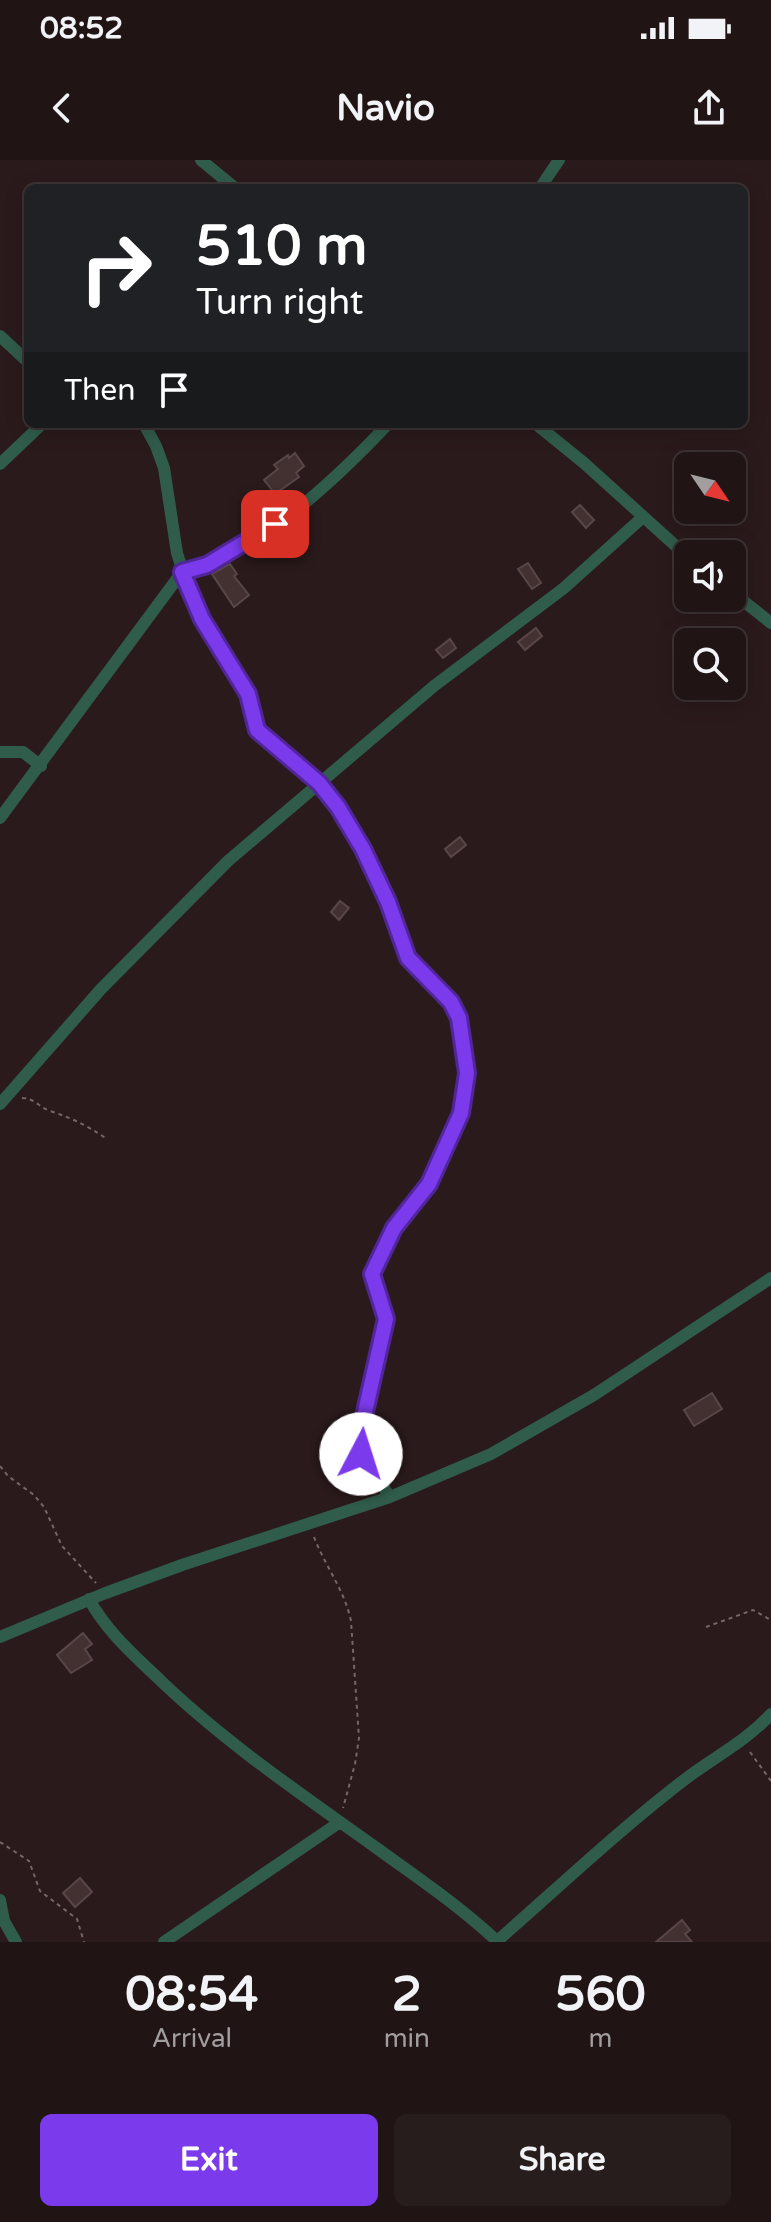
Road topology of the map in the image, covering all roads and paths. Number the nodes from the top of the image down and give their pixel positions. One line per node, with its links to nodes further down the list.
1 (201, 160): 3 (street)
2 (559, 160): 4 (street)
3 (230, 184)
4 (543, 184)
5 (0, 336): 6 (street)
6 (24, 358)
7 (38, 428): 11 (street)
8 (146, 428): 14 (street)
9 (384, 428): 14 (street)
10 (541, 428): 12 (street)
11 (0, 464)
12 (643, 517): 13 (street); 19 (street)
13 (674, 545)
14 (182, 572): 18 (street); 19 (street)
15 (746, 603): 16 (street)
16 (771, 623)
17 (0, 752): 18 (street)
18 (41, 766): 20 (street)
19 (319, 783): 21 (street); 25 (street)
20 (0, 818)
21 (2, 1101): 22 (path)
22 (107, 1139)
23 (771, 1278): 25 (street)
24 (0, 1466): 27 (path)
25 (390, 1497): 26 (street)
26 (310, 1525): 27 (street); 35 (path)
27 (103, 1594): 28 (street)
28 (89, 1599): 31 (street); 35 (street)
29 (771, 1620): 30 (path)
30 (706, 1627)
31 (0, 1637)
32 (771, 1714): 33 (street)
33 (743, 1741): 34 (path); 41 (street)
34 (771, 1781)
35 (340, 1822): 40 (street); 41 (street)
36 (0, 1842): 39 (path)
37 (0, 1900): 38 (street)
38 (16, 1942)
39 (84, 1942)
40 (164, 1942)
41 (497, 1942)

